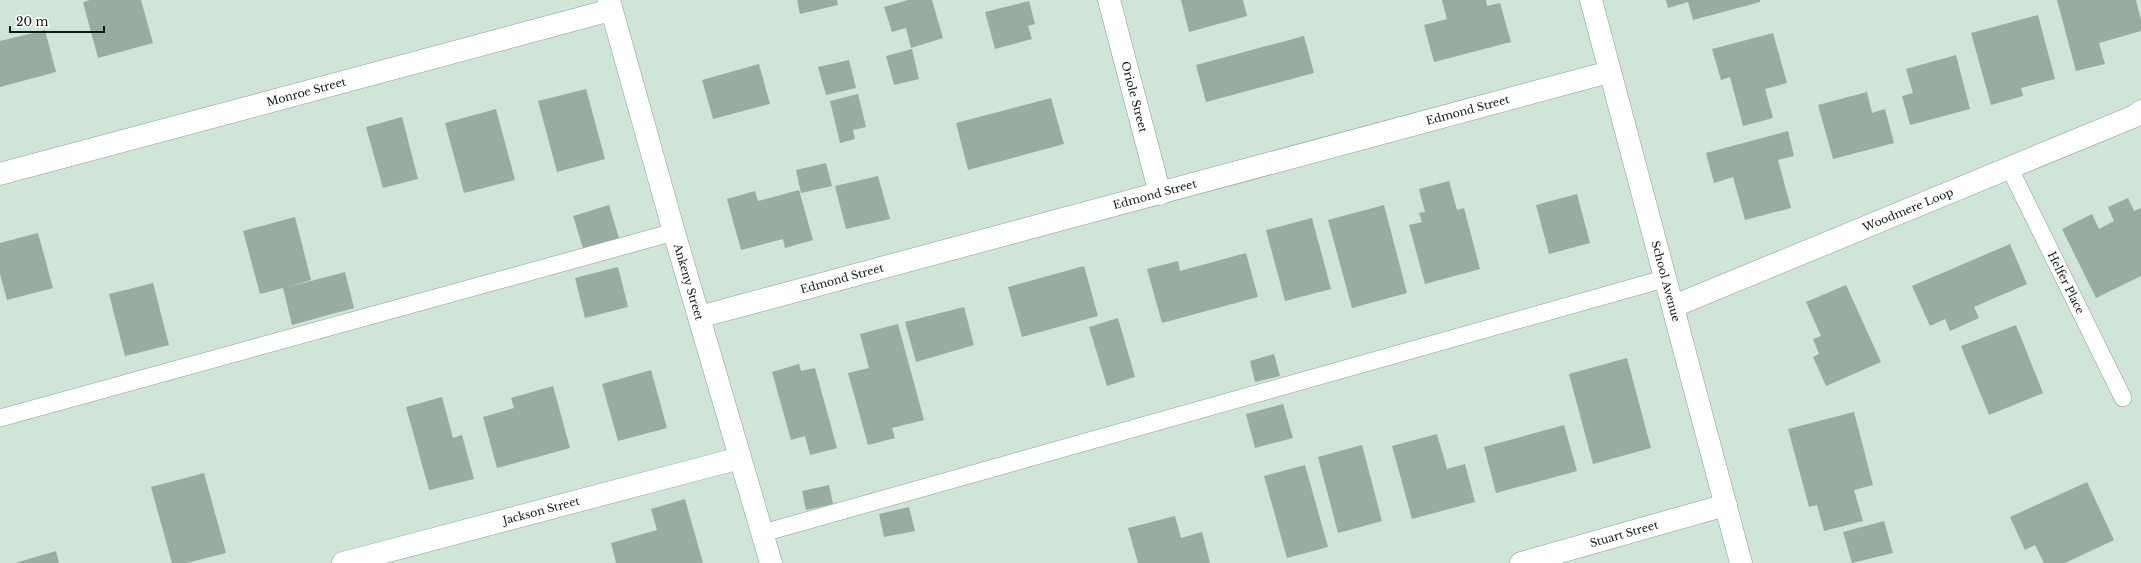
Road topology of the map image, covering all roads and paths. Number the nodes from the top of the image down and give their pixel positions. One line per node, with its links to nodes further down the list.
1 (1109, 0): 8 (street, Oriole Street)
2 (1590, 0): 4 (street, School Avenue)
3 (610, 5): 7 (street, Monroe Street); 9 (street, Ankeny Street)
4 (1609, 72): 8 (street, Edmond Street); 10 (street, School Avenue)
5 (2141, 111): 6 (street, Woodmere Loop)
6 (2009, 167): 11 (street, Woodmere Loop); 13 (lane, Helfer Place)
7 (0, 174)
8 (1160, 194): 12 (street, Edmond Street)
9 (674, 232): 12 (street, Ankeny Street); 14 (lane)
10 (1667, 278): 11 (street, School Avenue); 17 (lane)
11 (1674, 306): 16 (street, School Avenue)
12 (699, 317): 15 (street, Ankeny Street)
13 (2123, 398)
14 (0, 418)
15 (740, 458): 17 (street, Ankeny Street); 18 (street, Jackson Street)
16 (1726, 505): 20 (street, Stuart Street); 21 (street, School Avenue)
17 (763, 533): 19 (street, Ankeny Street)
18 (343, 563)
19 (771, 563)
20 (1521, 563)
21 (1742, 563)

